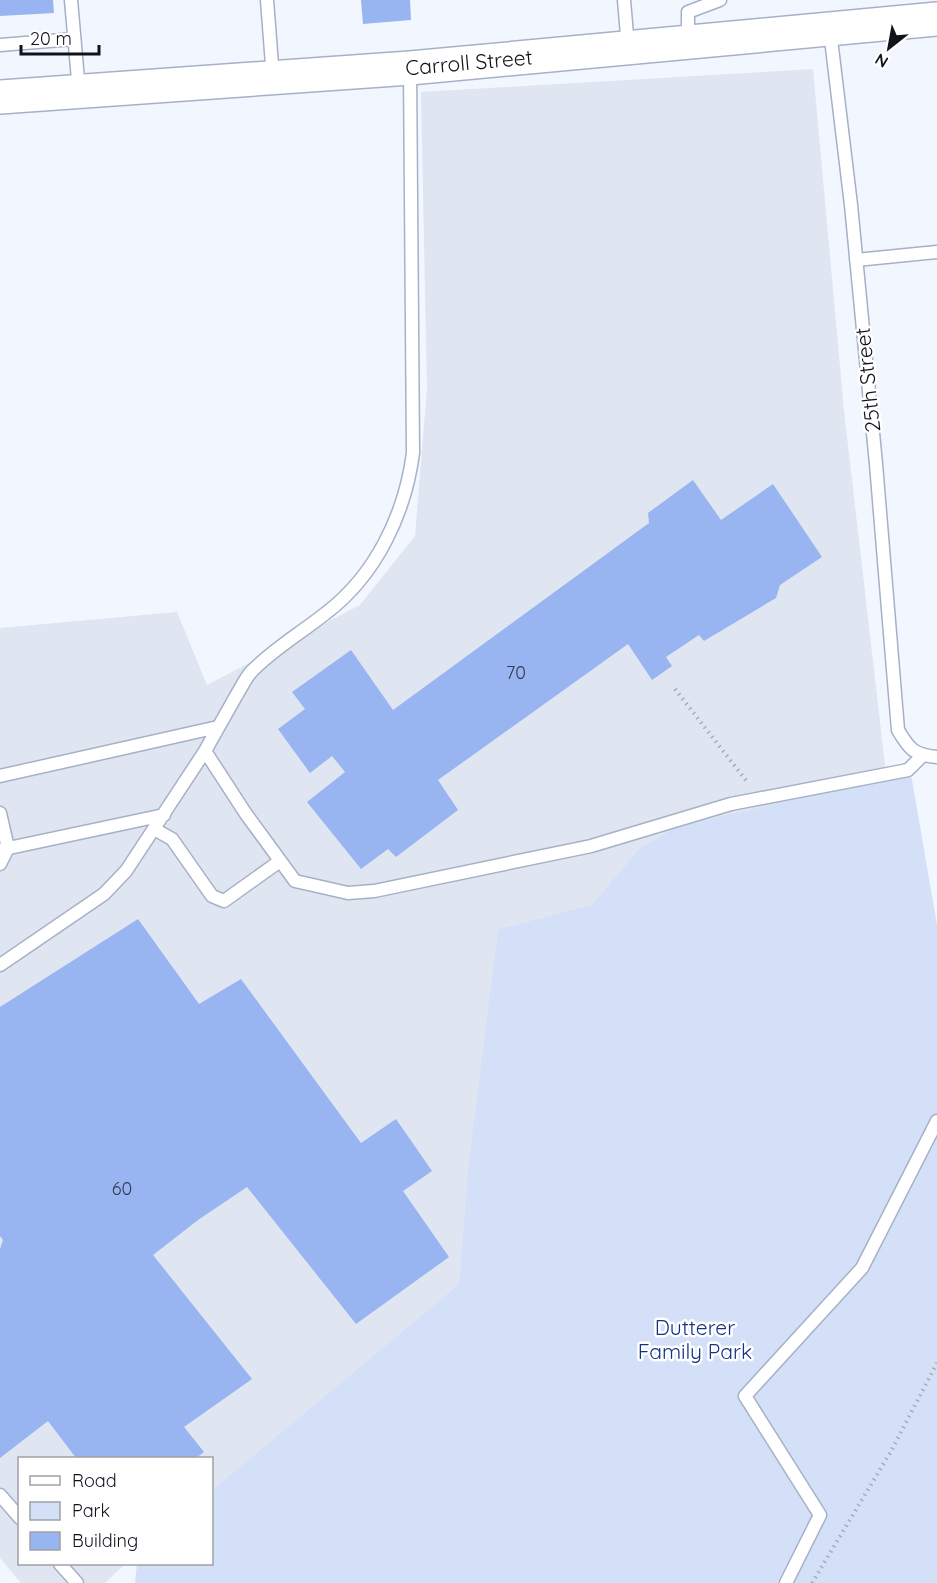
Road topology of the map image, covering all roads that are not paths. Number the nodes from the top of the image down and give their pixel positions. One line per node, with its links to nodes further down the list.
1 (71, 0): 8 (lane)
2 (267, 0): 12 (lane)
3 (624, 0): 10 (lane)
4 (720, 0): 5 (lane)
5 (688, 18): 7 (street, Carroll Street); 10 (street, Carroll Street)
6 (937, 19): 7 (street, Carroll Street)
7 (830, 31): 16 (lane, 25th Street)
8 (74, 39): 9 (lane); 13 (lane)
9 (0, 45)
10 (628, 49): 11 (street, Carroll Street)
11 (410, 68): 12 (street, Carroll Street); 17 (lane)
12 (273, 79): 13 (street, Carroll Street)
13 (79, 92): 14 (street, Carroll Street)
14 (0, 97)
15 (937, 252): 16 (lane)
16 (856, 260): 19 (lane, 25th Street)
17 (219, 727): 18 (lane); 21 (lane)
18 (205, 752): 23 (lane); 26 (lane)
19 (922, 756): 20 (lane); 26 (lane)
20 (937, 757)
21 (0, 777)
22 (0, 813): 25 (lane)
23 (164, 815): 24 (lane); 25 (lane)
24 (154, 829): 26 (lane); 28 (lane)
25 (4, 849): 27 (lane)
26 (280, 861)
27 (0, 864)
28 (0, 965)
29 (937, 1120): 34 (lane)
30 (0, 1495): 31 (lane)
31 (18, 1516)
32 (62, 1565): 33 (lane)
33 (77, 1583)
34 (786, 1583)

